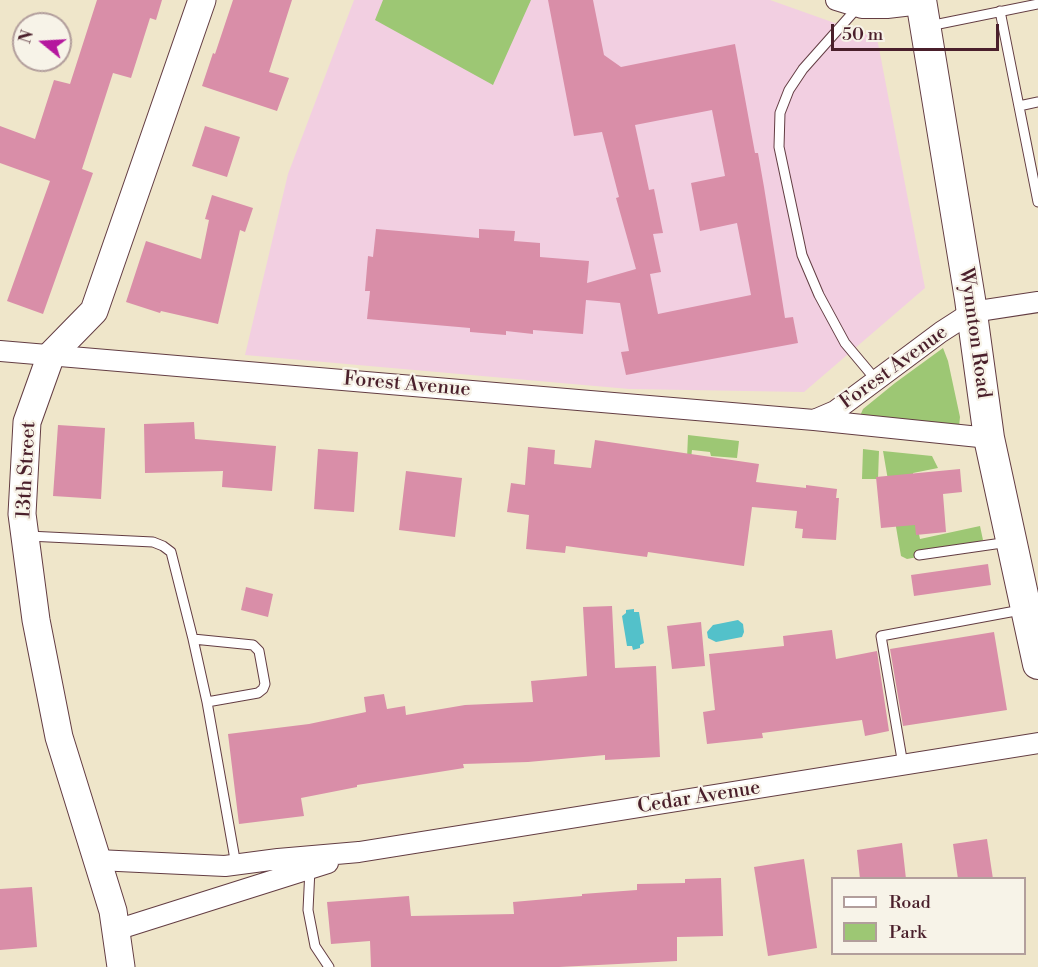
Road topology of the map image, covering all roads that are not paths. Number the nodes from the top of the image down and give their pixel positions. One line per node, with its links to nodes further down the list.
1 (202, 0): 13 (main road, 13th Street)
2 (836, 0): 4 (street)
3 (1038, 4): 6 (lane)
4 (858, 7): 5 (street); 14 (lane)
5 (922, 10): 6 (lane); 11 (main road, Wynnton Road)
6 (1000, 11): 8 (lane)
7 (1038, 102): 8 (lane)
8 (1019, 106): 9 (lane)
9 (1038, 202)
10 (1038, 302): 11 (street)
11 (972, 312): 14 (street, Forest Avenue); 16 (main road, Wynnton Road)
12 (0, 351): 13 (street, Forest Avenue)
13 (51, 355): 15 (street, Forest Avenue); 17 (main road, 13th Street)
14 (876, 380): 15 (street, Forest Avenue)
15 (814, 420): 16 (street, Forest Avenue)
16 (989, 438): 18 (main road, Wynnton Road)
17 (25, 536): 21 (lane); 27 (main road, 13th Street)
18 (1011, 541): 19 (lane); 20 (main road, Wynnton Road)
19 (919, 555)
20 (1026, 609): 22 (main road, Wynnton Road); 25 (lane)
21 (192, 639): 23 (lane); 23 (lane)
22 (1038, 664)
23 (207, 702): 28 (lane)
24 (1038, 743): 25 (street, Cedar Avenue)
25 (903, 765): 26 (street, Cedar Avenue)
26 (359, 852): 28 (street); 29 (street)
27 (97, 860): 28 (street); 30 (main road, 13th Street)
28 (236, 865)
29 (310, 869): 30 (street); 32 (lane)
30 (116, 930): 31 (main road, 13th Street)
31 (121, 967)
32 (329, 967)

